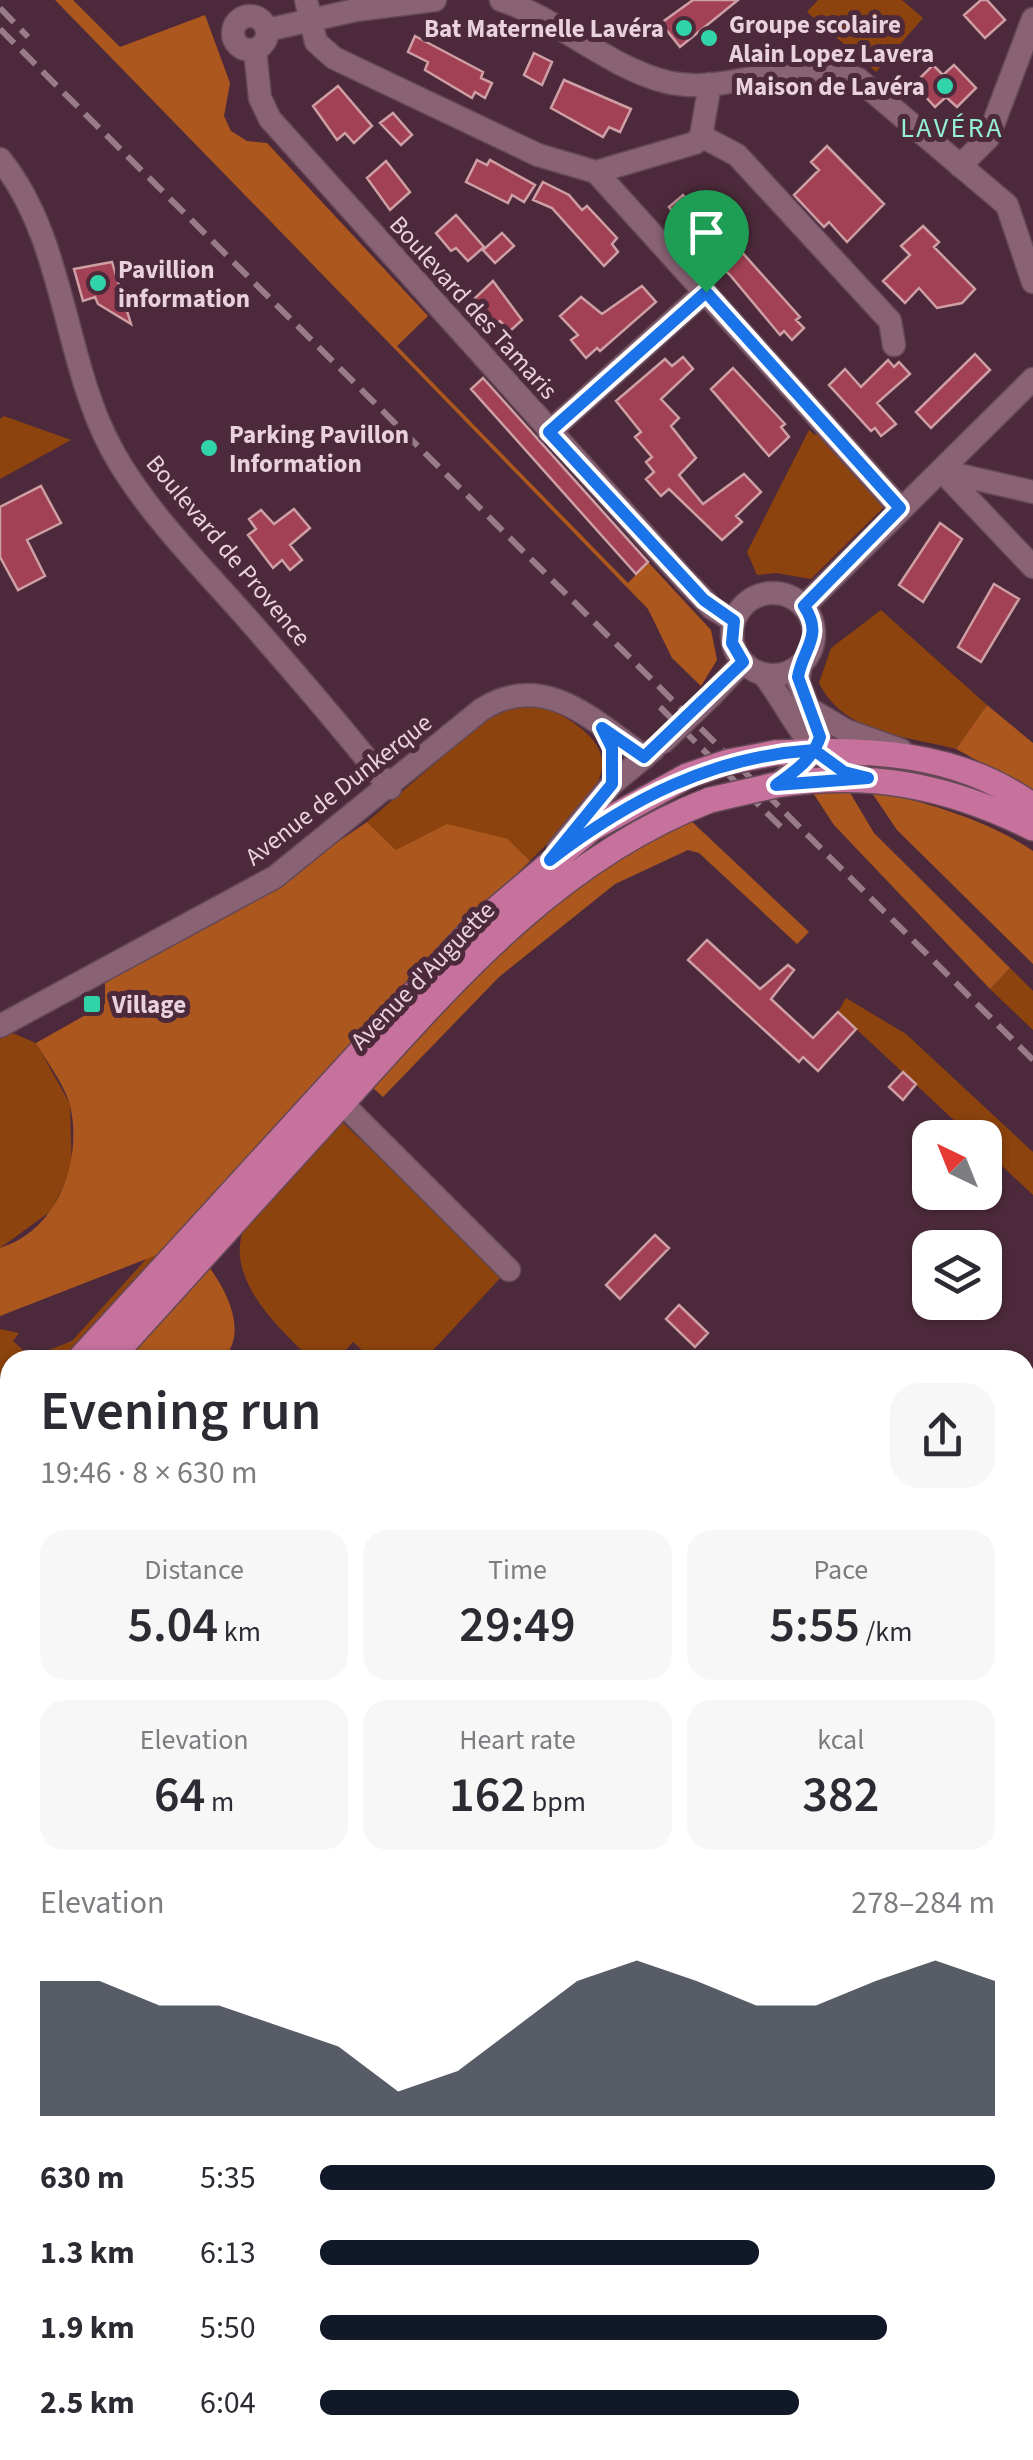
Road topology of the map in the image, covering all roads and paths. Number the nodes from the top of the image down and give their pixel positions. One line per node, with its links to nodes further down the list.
1 (225, 0): 8 (street, Boulevard des Tamaris)
2 (436, 0): 6 (street)
3 (500, 0): 9 (street)
4 (1028, 0): 5 (street)
5 (1033, 6)
6 (308, 11): 8 (street); 13 (street)
7 (1033, 20): 12 (street)
8 (260, 40): 18 (street, Boulevard des Tamaris)
9 (710, 84): 10 (street); 12 (street)
10 (701, 136): 13 (street); 16 (street)
11 (0, 159): 36 (street, Boulevard de Provence)
12 (960, 166): 14 (street)
13 (596, 172): 15 (street)
14 (1033, 282)
15 (706, 292): 18 (street); 21 (street)
16 (894, 344)
17 (1033, 378): 19 (street)
18 (549, 432): 24 (street, Boulevard des Tamaris)
19 (942, 471): 20 (street); 21 (street); 22 (street)
20 (1033, 492)
21 (900, 508): 23 (street)
22 (1033, 568)
23 (804, 606): 24 (street); 26 (street)
24 (734, 621): 25 (street)
25 (743, 662): 27 (street); 31 (street, bridge)
26 (801, 665): 27 (street); 28 (street)
27 (764, 675): 30 (street)
28 (813, 711): 30 (street); 32 (street)
29 (602, 728): 31 (street, Avenue de Dunkerque); 35 (street); 36 (street, Avenue de Dunkerque)
30 (814, 750): 32 (main road, Avenue d'Auguette); 33 (street); 34 (street); 39 (main road, Avenue d'Auguette, bridge)
31 (653, 751): 35 (street)
32 (932, 760): 37 (main road, Avenue d'Auguette)
33 (868, 778): 34 (main road, Avenue d'Auguette); 38 (main road, Avenue d'Auguette)
34 (791, 779): 41 (main road, Avenue d'Auguette, bridge)
35 (612, 784): 39 (street)
36 (390, 788): 40 (street, Avenue de Dunkerque)
37 (1033, 806)
38 (1033, 828)
39 (550, 860): 43 (main road, Avenue d'Auguette)
40 (0, 1026)
41 (342, 1103): 42 (street); 44 (main road, Avenue d'Auguette)
42 (509, 1270)
43 (88, 1350)
44 (118, 1350)

